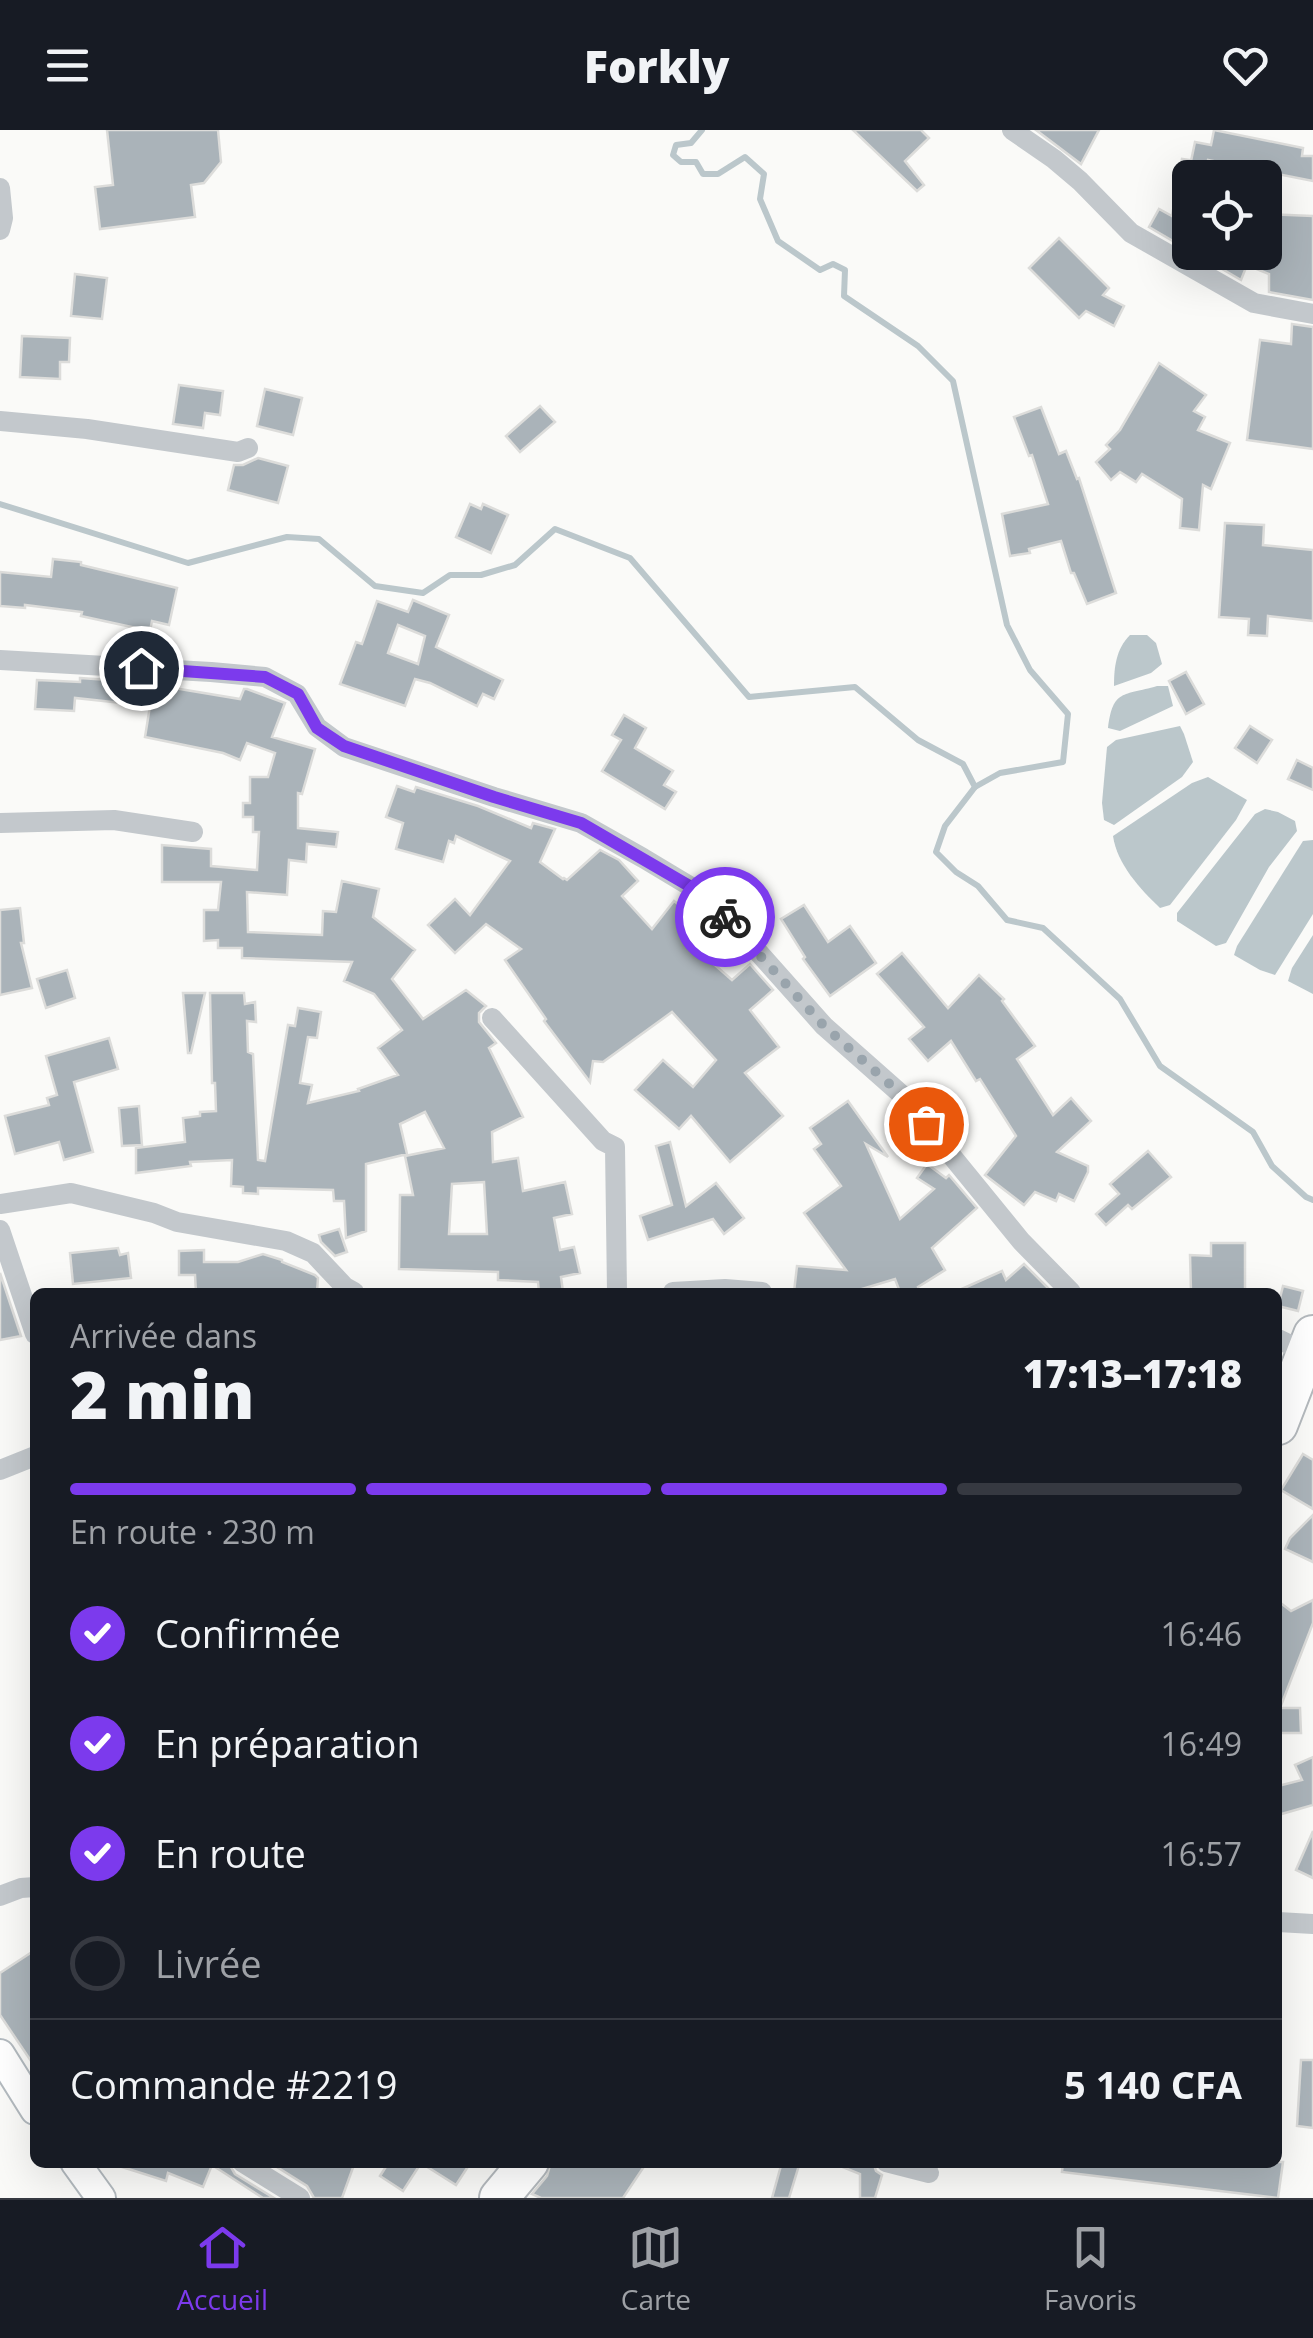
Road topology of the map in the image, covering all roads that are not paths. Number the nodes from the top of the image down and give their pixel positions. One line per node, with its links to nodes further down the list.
1 (1012, 130): 4 (street)
2 (0, 188): 3 (street)
3 (0, 230)
4 (1313, 314)
5 (0, 421): 6 (street)
6 (248, 448)
7 (0, 660): 15 (street)
8 (0, 824): 9 (street)
9 (193, 832)
10 (492, 1018): 14 (street)
11 (0, 1204): 13 (street)
12 (0, 1230): 16 (street)
13 (345, 1288)
14 (618, 1288)
15 (1067, 1288)
16 (30, 1319)
17 (1299, 1342): 18 (highway)
18 (1282, 1409)
19 (30, 1458): 20 (street)
20 (0, 1470)
21 (30, 1888): 22 (street)
22 (0, 1896)
23 (1282, 1922): 24 (street)
24 (1313, 1924)
25 (0, 2054): 26 (street)
26 (30, 2102)
27 (80, 2168): 32 (street)
28 (252, 2168): 33 (street)
29 (524, 2168): 34 (highway)
30 (909, 2168): 31 (street)
31 (929, 2173)
32 (102, 2198)
33 (300, 2198)
34 (500, 2198)

